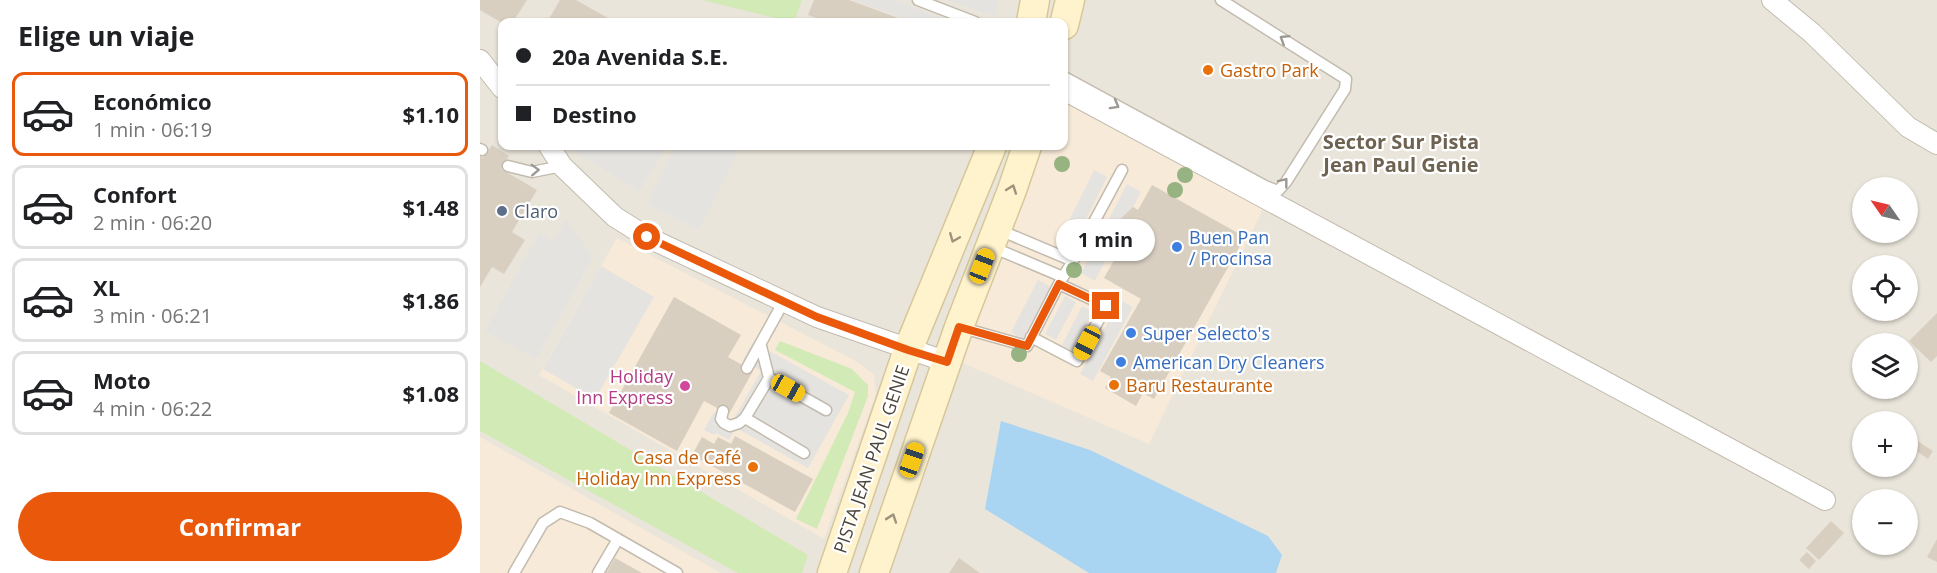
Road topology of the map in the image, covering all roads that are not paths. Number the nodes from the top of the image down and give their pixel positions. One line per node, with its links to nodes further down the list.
1 (918, 0): 6 (lane)
2 (1035, 0): 7 (main road)
3 (1070, 0): 8 (main road)
4 (1221, 0): 10 (lane, one-way to 4)
5 (1772, 0): 13 (street)
6 (965, 18)
7 (1032, 18)
8 (1066, 18)
9 (480, 60): 11 (street)
10 (1068, 79)
11 (498, 83)
12 (1068, 92): 35 (street)
13 (1937, 144)
14 (552, 150): 18 (street)
15 (990, 150): 27 (main road, PISTA JEAN PAUL GENIE, one-way to 27)
16 (1026, 150): 20 (main road, one-way to 16)
17 (508, 166): 18 (lane, one-way to 18)
18 (562, 166): 23 (street)
19 (1122, 171): 21 (lane)
20 (994, 237): 21 (lane); 22 (lane); 24 (main road)
21 (1073, 261): 22 (lane)
22 (1061, 280): 25 (lane); 25 (lane)
23 (784, 301): 26 (lane); 27 (street)
24 (959, 327): 25 (lane); 28 (main road)
25 (1031, 337)
26 (761, 346): 29 (lane); 30 (lane)
27 (908, 350): 28 (street); 40 (main road, PISTA JEAN PAUL GENIE)
28 (947, 362): 41 (main road, one-way to 28)
29 (747, 368)
30 (768, 378): 31 (lane); 33 (lane)
31 (826, 410)
32 (723, 411): 33 (lane)
33 (745, 418): 34 (lane)
34 (804, 453)
35 (1825, 500)
36 (618, 539): 37 (lane); 38 (lane); 39 (lane)
37 (514, 573)
38 (598, 573)
39 (677, 573)
40 (832, 573)
41 (874, 573)

